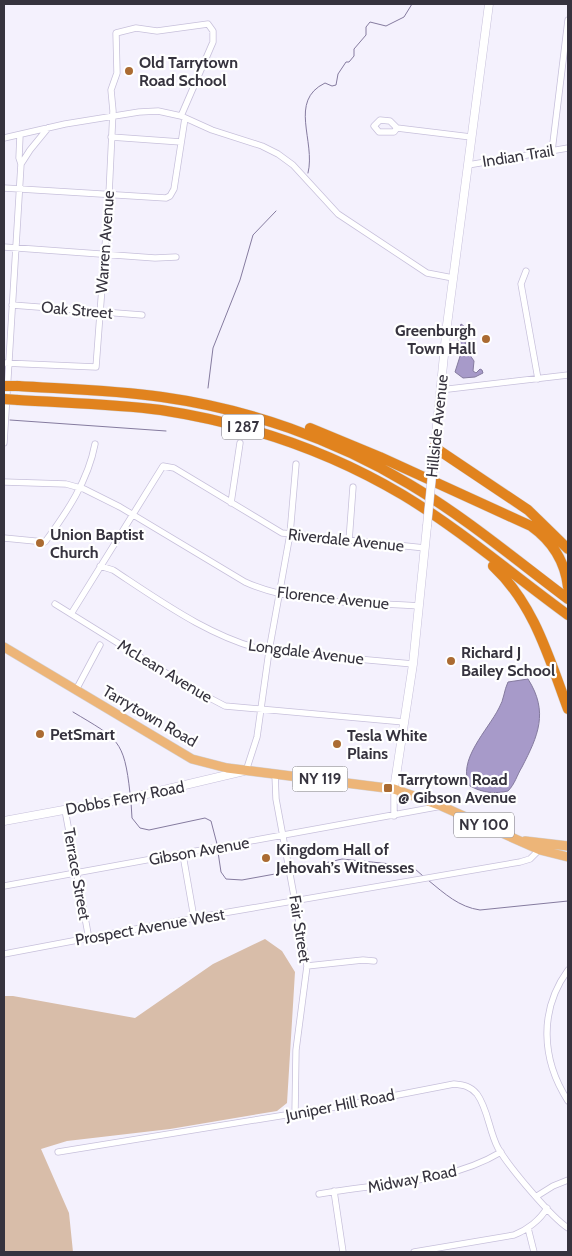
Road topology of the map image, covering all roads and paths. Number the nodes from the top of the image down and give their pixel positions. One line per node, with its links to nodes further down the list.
1 (489, 4): 11 (main road, Hillside Avenue)
2 (568, 20): 15 (street)
3 (113, 116): 4 (street); 4 (street, Warren Avenue); 5 (street); 9 (street, Warren Avenue)
4 (183, 117): 12 (street); 26 (street)
5 (48, 128): 7 (street); 13 (street)
6 (397, 128): 11 (street)
7 (32, 132): 8 (street); 13 (street)
8 (20, 135): 10 (street); 16 (street)
9 (111, 137): 12 (street); 20 (street, Warren Avenue)
10 (4, 138)
11 (471, 138): 17 (main road, Hillside Avenue)
12 (181, 142): 20 (street)
13 (35, 143): 16 (street)
14 (568, 148): 15 (street, Indian Trail)
15 (552, 151): 17 (street, Indian Trail)
16 (22, 164): 19 (street)
17 (468, 165): 26 (main road, Hillside Avenue)
18 (4, 188): 19 (street)
19 (20, 188): 20 (street); 22 (street)
20 (109, 194): 23 (street, Warren Avenue)
21 (4, 247): 22 (street)
22 (16, 248): 23 (street); 27 (street)
23 (105, 253): 24 (street); 28 (street, Warren Avenue)
24 (176, 257)
25 (526, 271): 32 (street)
26 (454, 278): 34 (main road, Hillside Avenue)
27 (12, 305): 28 (street, Oak Street); 30 (street)
28 (100, 313): 29 (street, Oak Street); 30 (street, Warren Avenue)
29 (142, 315)
30 (6, 363): 37 (street)
31 (568, 375): 32 (street)
32 (538, 379): 34 (street)
33 (4, 386): 36 (highway, I 287, bridge)
34 (440, 390): 40 (main road, Hillside Avenue)
35 (4, 399): 47 (highway, I 287, bridge)
36 (181, 400): 54 (highway); 56 (highway, I 287)
37 (4, 443)
38 (240, 443): 45 (street)
39 (95, 444): 44 (street)
40 (434, 447): 51 (main road, Hillside Avenue, bridge); 52 (highway)
41 (296, 464): 48 (street)
42 (4, 482): 44 (street, Florence Avenue)
43 (353, 487): 50 (street)
44 (79, 488): 46 (street, Florence Avenue); 49 (street)
45 (231, 503): 46 (street, Riverdale Avenue); 48 (street, Riverdale Avenue)
46 (132, 514): 53 (street); 55 (street, Florence Avenue)
47 (448, 525): 60 (highway, I 287); 66 (highway)
48 (290, 534): 50 (street, Riverdale Avenue); 55 (street)
49 (4, 538)
50 (349, 540): 51 (street, Riverdale Avenue)
51 (425, 548): 58 (main road, Hillside Avenue)
52 (568, 549)
53 (100, 566): 59 (street); 63 (street, Longdale Avenue)
54 (567, 582)
55 (278, 594): 58 (street, Florence Avenue); 63 (street)
56 (568, 599)
57 (55, 604): 59 (street, McLean Avenue)
58 (419, 606): 64 (main road, Hillside Avenue)
59 (71, 614): 67 (street, McLean Avenue)
60 (568, 615)
61 (100, 645): 65 (street)
62 (4, 647): 65 (main road, Tarrytown Road / NY 119)
63 (269, 651): 64 (street, Longdale Avenue); 67 (street)
64 (413, 664): 68 (main road, Hillside Avenue)
65 (76, 690): 69 (main road, Tarrytown Road / NY 119)
66 (568, 709)
67 (260, 710): 68 (street, McLean Avenue); 69 (street)
68 (404, 722): 71 (main road, Hillside Avenue)
69 (246, 770): 70 (main road, Tarrytown Road / NY 119); 73 (main road, Dobbs Ferry Road)
70 (275, 774): 71 (main road, Tarrytown Road / NY 119); 76 (street, Fair Street)
71 (394, 789): 72 (main road, Tarrytown Road / NY 100); 74 (street)
72 (442, 806): 74 (street, Gibson Avenue); 77 (main road, Tarrytown Road / NY 100)
73 (66, 810): 75 (main road, Dobbs Ferry Road); 83 (street, Terrace Street)
74 (394, 816): 76 (street, Gibson Avenue)
75 (4, 821)
76 (284, 836): 81 (street, Gibson Avenue); 85 (street, Fair Street)
77 (523, 840): 78 (main road, Tarrytown Road / NY 100); 80 (main road, Tarrytown Road / NY 100)
78 (547, 842): 79 (main road, Tarrytown Road / NY 100); 80 (street, Prospect Avenue West)
79 (568, 846)
80 (540, 850): 82 (main road, Tarrytown Road / NY 100); 85 (street, Prospect Avenue West)
81 (183, 855): 83 (street, Gibson Avenue); 86 (street)
82 (568, 857)
83 (77, 873): 84 (street, Gibson Avenue); 87 (street, Terrace Street)
84 (4, 886)
85 (296, 902): 86 (street, Prospect Avenue West); 90 (street, Fair Street)
86 (194, 918): 87 (street, Prospect Avenue West)
87 (89, 938): 88 (street, Prospect Avenue West)
88 (4, 954)
89 (374, 961): 90 (street)
90 (307, 966): 93 (street, Fair Street)
91 (568, 970): 92 (street)
92 (568, 1101)
93 (295, 1114): 94 (street, Juniper Hill Road); 95 (street, Juniper Hill Road)
94 (58, 1152)
95 (501, 1152): 97 (street, Midway Road); 99 (street, Juniper Hill Road)
96 (568, 1180): 99 (street)
97 (334, 1191): 98 (street, Midway Road); 103 (street)
98 (319, 1194)
99 (537, 1196): 100 (street, Juniper Hill Road)
100 (548, 1208): 101 (street); 102 (street, Juniper Hill Road)
101 (528, 1228): 104 (street); 105 (street)
102 (568, 1228)
103 (343, 1252)
104 (414, 1252)
105 (534, 1252)

